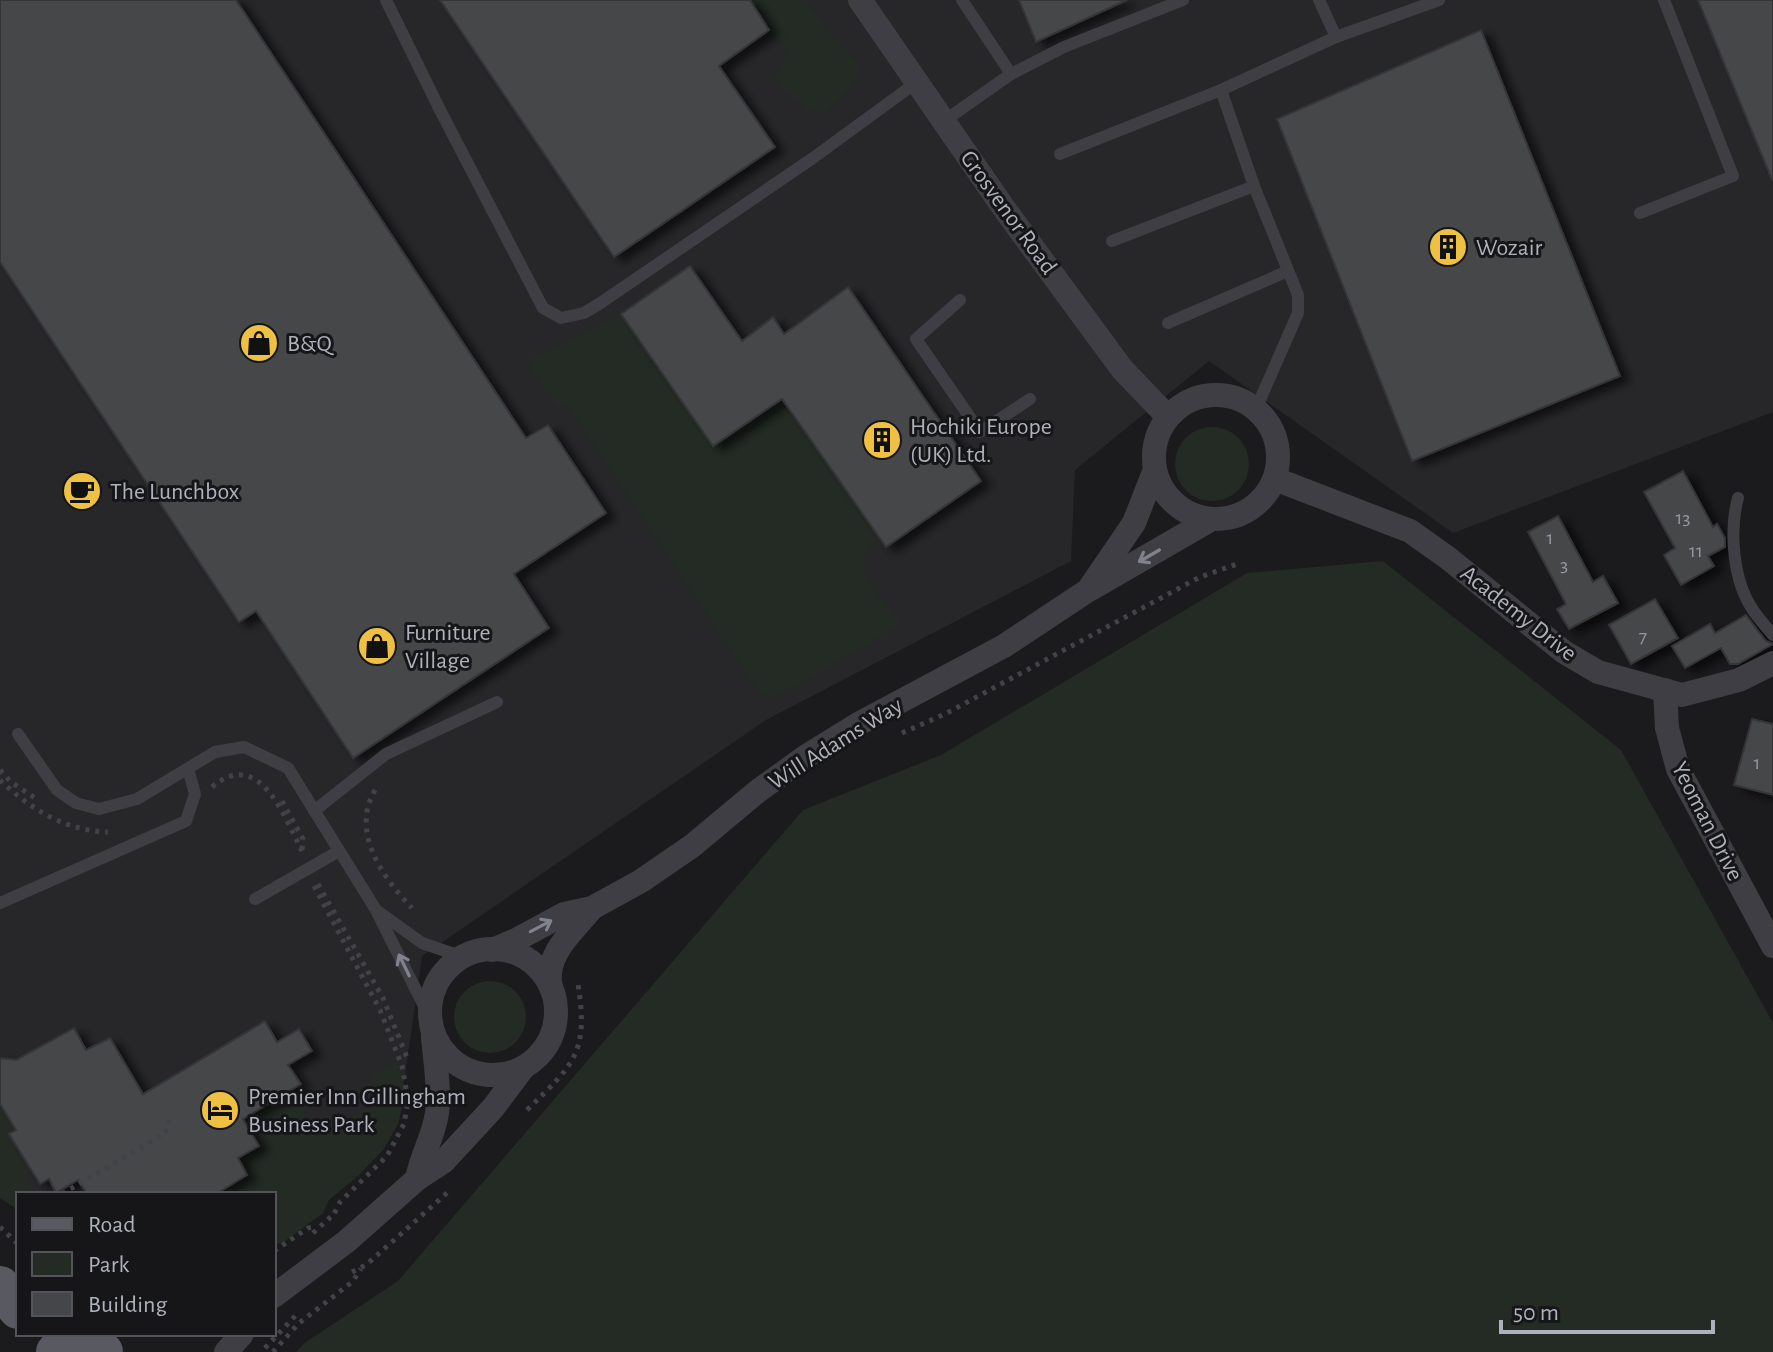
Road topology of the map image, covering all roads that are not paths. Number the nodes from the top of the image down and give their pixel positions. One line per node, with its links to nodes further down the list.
1 (386, 0): 10 (lane)
2 (860, 0): 10 (street, Grosvenor Road)
3 (962, 0): 9 (lane)
4 (1183, 0): 9 (lane)
5 (1319, 0): 8 (lane)
6 (1439, 0): 8 (lane)
7 (1664, 0): 15 (lane)
8 (1336, 37): 11 (lane)
9 (1011, 74): 12 (lane)
10 (917, 82): 12 (street, Grosvenor Road)
11 (1221, 90): 13 (lane); 14 (lane)
12 (944, 121): 22 (street, Grosvenor Road)
13 (1060, 154)
14 (1254, 186): 16 (lane); 17 (lane)
15 (1640, 213)
16 (1112, 241)
17 (1288, 271): 19 (lane); 21 (lane)
18 (960, 300): 20 (lane)
19 (1168, 323)
20 (1030, 399)
21 (1256, 409): 22 (street); 24 (street)
22 (1167, 416): 23 (street)
23 (1154, 472): 26 (street); 27 (street, Will Adams Way)
24 (1275, 479): 26 (street); 30 (street, Academy Drive)
25 (1738, 498): 28 (lane)
26 (1210, 520): 27 (street, Will Adams Way, one-way to 27)
27 (1087, 591): 38 (street, Will Adams Way)
28 (1773, 635)
29 (1773, 663): 30 (street, Academy Drive)
30 (1665, 690): 40 (street, Yeoman Drive)
31 (497, 702): 34 (lane)
32 (18, 734): 33 (lane)
33 (188, 769): 34 (lane); 37 (lane)
34 (314, 811): 35 (lane)
35 (339, 851): 36 (lane); 39 (lane)
36 (255, 899)
37 (0, 903)
38 (592, 908): 41 (street, Will Adams Way, one-way to 38); 43 (street, Will Adams Way)
39 (376, 910): 42 (lane); 44 (lane, one-way to 39)
40 (1771, 936)
41 (492, 950): 42 (street); 43 (street)
42 (463, 957): 44 (street)
43 (550, 985): 45 (street)
44 (432, 1025): 45 (street); 46 (street)
45 (523, 1068): 46 (street)
46 (417, 1179): 48 (street)
47 (0, 1286): 49 (main road)
48 (276, 1294)
49 (16, 1306)
50 (108, 1336): 52 (street)
51 (240, 1336): 53 (street)
52 (69, 1346)
53 (226, 1352)

